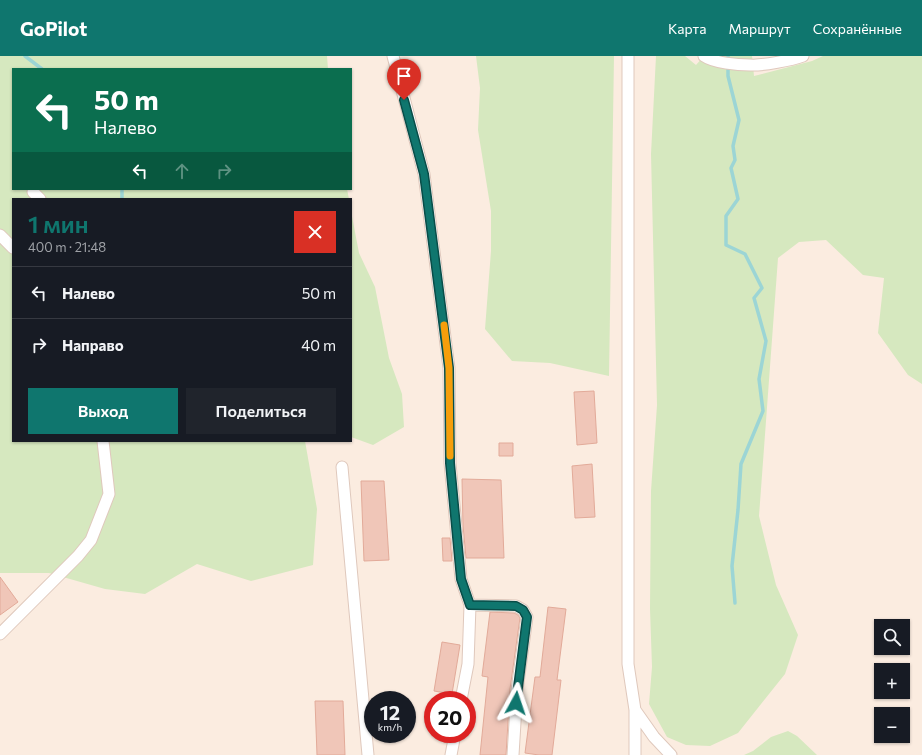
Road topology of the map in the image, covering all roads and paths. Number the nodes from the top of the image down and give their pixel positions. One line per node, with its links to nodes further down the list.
1 (393, 56): 9 (street)
2 (628, 56): 12 (street)
3 (704, 56): 4 (street)
4 (798, 57)
5 (0, 235): 6 (street)
6 (12, 247)
7 (103, 442): 10 (street)
8 (342, 467): 14 (street)
9 (470, 605): 11 (street); 16 (street)
10 (0, 634)
11 (463, 691)
12 (635, 710): 17 (street); 18 (street)
13 (453, 743): 15 (street)
14 (368, 755)
15 (451, 755)
16 (513, 755)
17 (635, 755)
18 (671, 755)

